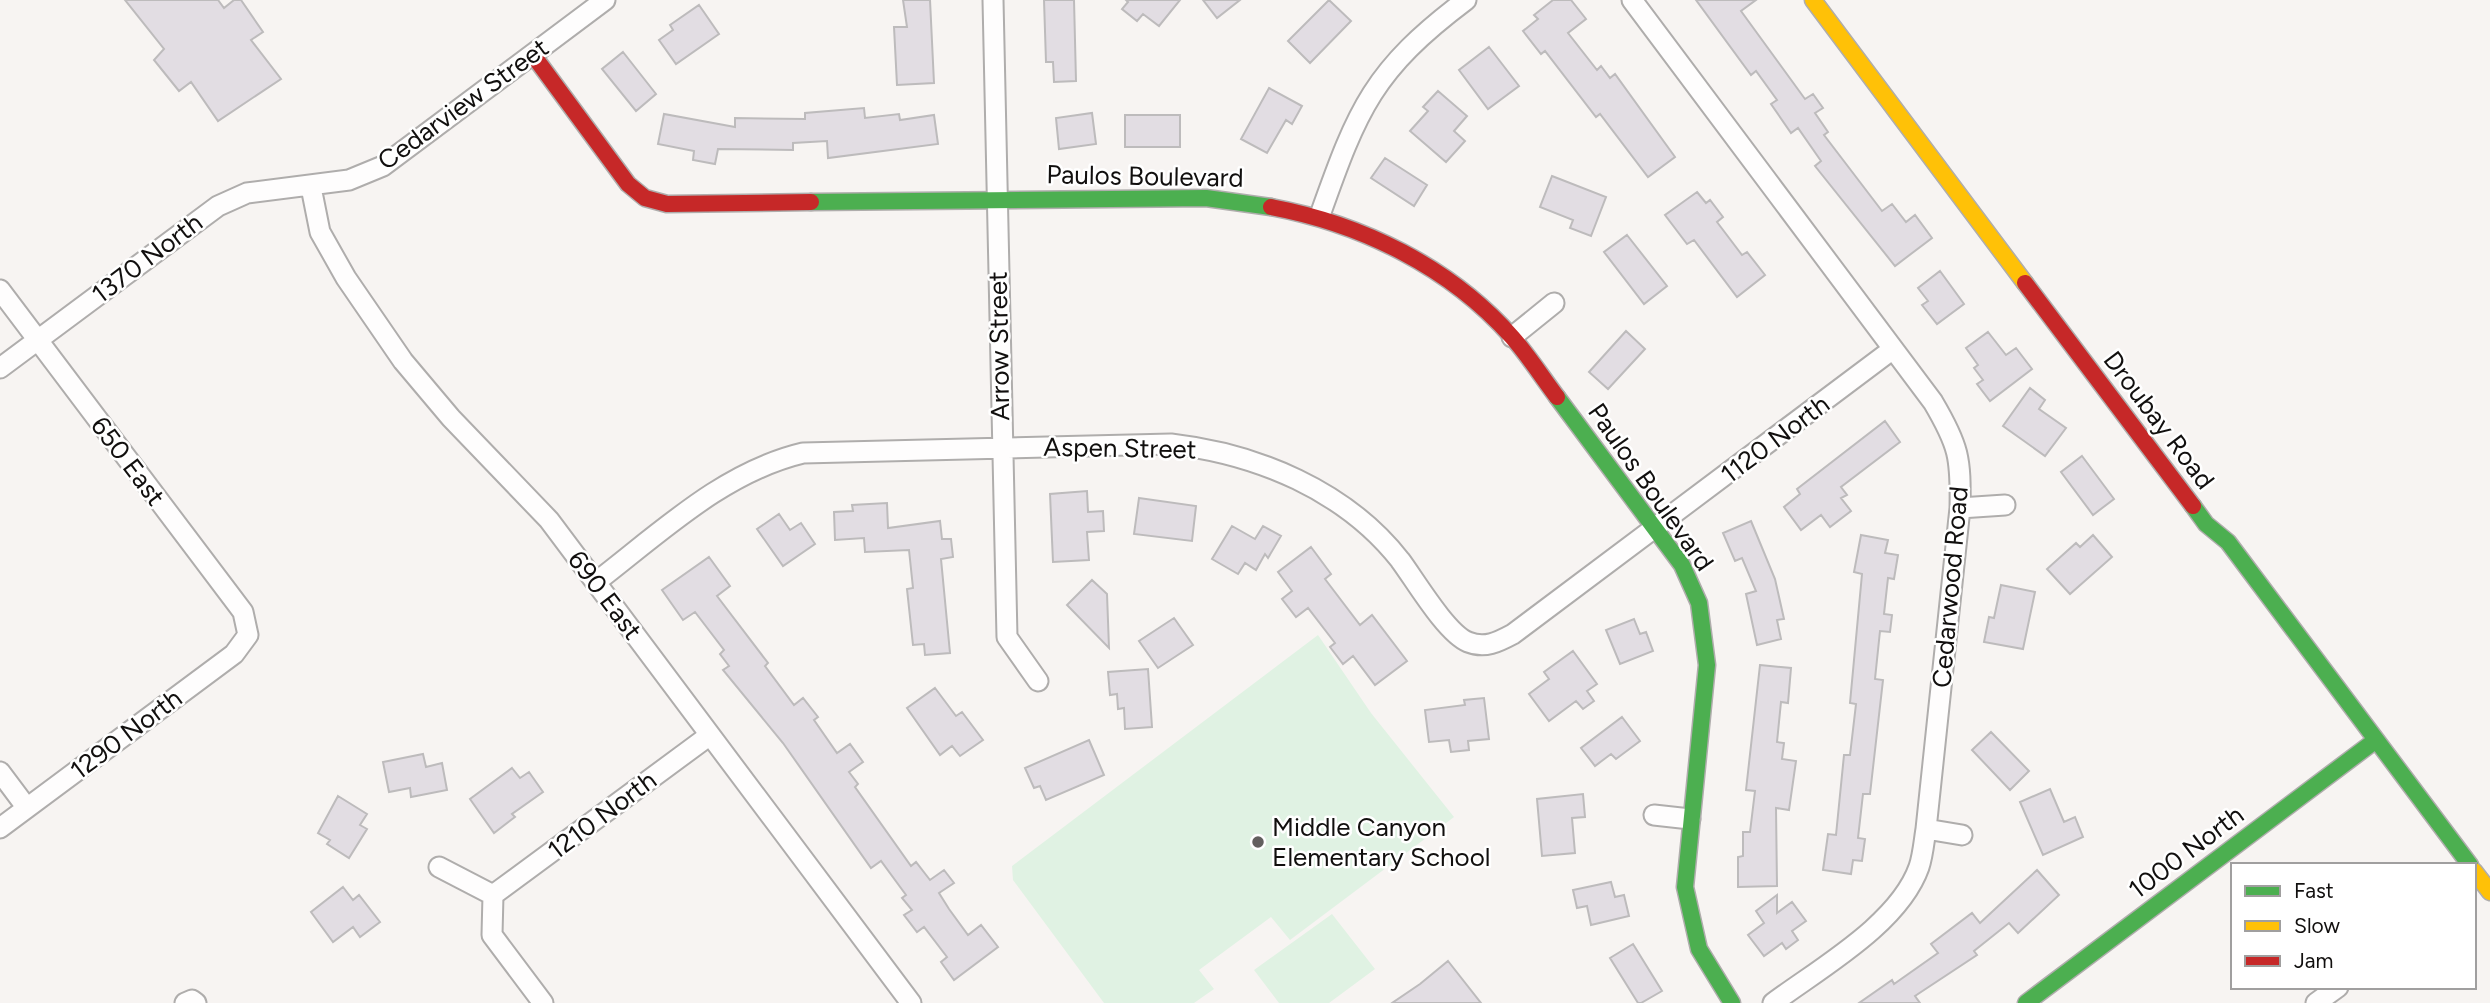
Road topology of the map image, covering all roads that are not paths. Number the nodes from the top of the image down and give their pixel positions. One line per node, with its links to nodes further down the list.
1 (605, 0): 6 (street, Cedarview Street)
2 (993, 0): 8 (street, Arrow Street)
3 (1466, 0): 9 (street)
4 (1632, 0): 14 (street, Cedarwood Road)
5 (1813, 0): 24 (street, Droubay Road)
6 (533, 55): 7 (street, Cedarview Street); 8 (street, Paulos Boulevard)
7 (311, 187): 13 (street, 1370 North); 20 (street, 690 East)
8 (997, 200): 9 (street, Paulos Boulevard); 16 (street, Arrow Street)
9 (1320, 215): 12 (street, Paulos Boulevard)
10 (0, 290): 13 (street, 650 East)
11 (1554, 303): 12 (street)
12 (1512, 337): 19 (street, Paulos Boulevard)
13 (38, 340): 15 (street, 1370 North); 21 (street, 650 East)
14 (1893, 349): 18 (street, Cedarwood Road); 19 (street, 1120 North)
15 (0, 368)
16 (1001, 447): 19 (street, Aspen Street); 20 (street, Aspen Street); 22 (street, Arrow Street)
17 (2005, 505): 18 (street)
18 (1960, 508): 30 (street, Cedarwood Road)
19 (1656, 528): 28 (street, Paulos Boulevard)
20 (596, 582): 23 (street, 690 East)
21 (248, 635): 26 (street, 1290 North)
22 (1038, 681)
23 (710, 735): 36 (street, 1210 North); 39 (street, 690 East)
24 (2376, 740): 32 (street, Droubay Road); 42 (street, 1000 North)
25 (0, 772): 26 (street)
26 (27, 808): 29 (street, 1290 North)
27 (1654, 815): 28 (street)
28 (1690, 819): 40 (street, Paulos Boulevard)
29 (0, 828)
30 (1926, 829): 31 (street); 41 (street, Cedarwood Road)
31 (1962, 835)
32 (2468, 863)
33 (439, 867): 36 (street)
34 (2476, 873): 35 (street)
35 (2490, 892)
36 (493, 895): 38 (street)
37 (2335, 989): 43 (street)
38 (543, 1003)
39 (911, 1003)
40 (1732, 1003)
41 (1773, 1003)
42 (2026, 1003)
43 (2316, 1003)

